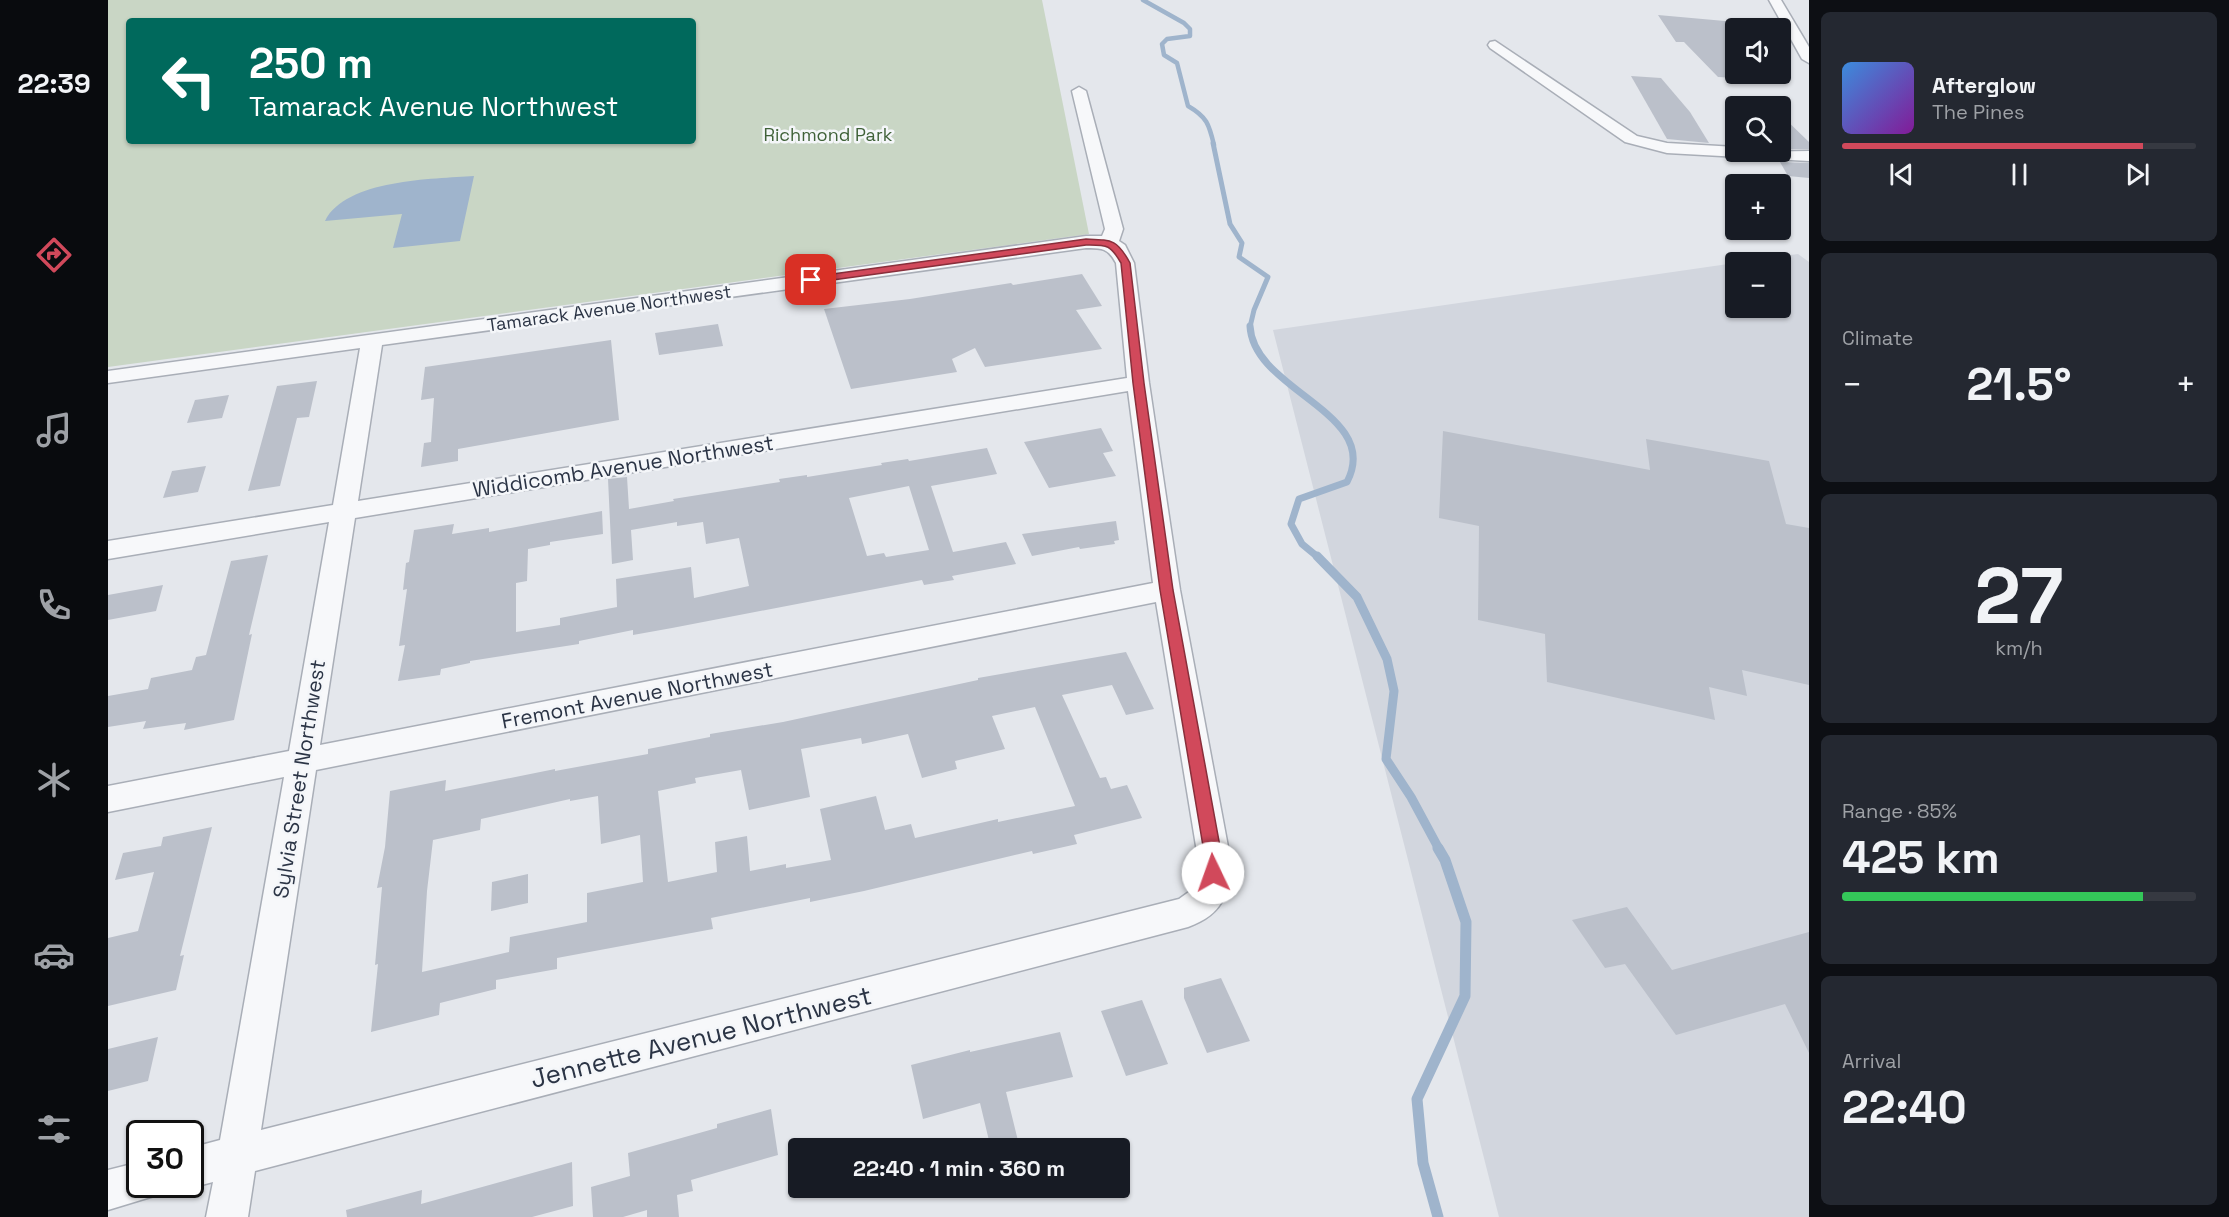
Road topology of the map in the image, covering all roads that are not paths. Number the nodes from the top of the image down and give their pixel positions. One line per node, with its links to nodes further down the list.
1 (1775, 0): 3 (street)
2 (1495, 45): 5 (street)
3 (1809, 59)
4 (1079, 91): 6 (street)
5 (1809, 156)
6 (1109, 243): 7 (street, Tamarack Avenue Northwest); 9 (street)
7 (372, 341): 8 (street, Tamarack Avenue Northwest); 10 (street, Sylvia Street Northwest)
8 (108, 377)
9 (1138, 383): 10 (street, Widdicomb Avenue Northwest); 12 (street)
10 (344, 511): 11 (street, Widdicomb Avenue Northwest); 13 (street, Sylvia Street Northwest)
11 (108, 550)
12 (1167, 590): 13 (street, Fremont Avenue Northwest); 15 (street, Jennette Avenue Northwest)
13 (302, 762): 14 (street, Fremont Avenue Northwest); 15 (street, Sylvia Street Northwest)
14 (108, 799)
15 (237, 1156): 16 (street, Jennette Avenue Northwest); 19 (street, Sylvia Street Northwest)
16 (204, 1164)
17 (126, 1186): 18 (street)
18 (108, 1190)
19 (227, 1217)

